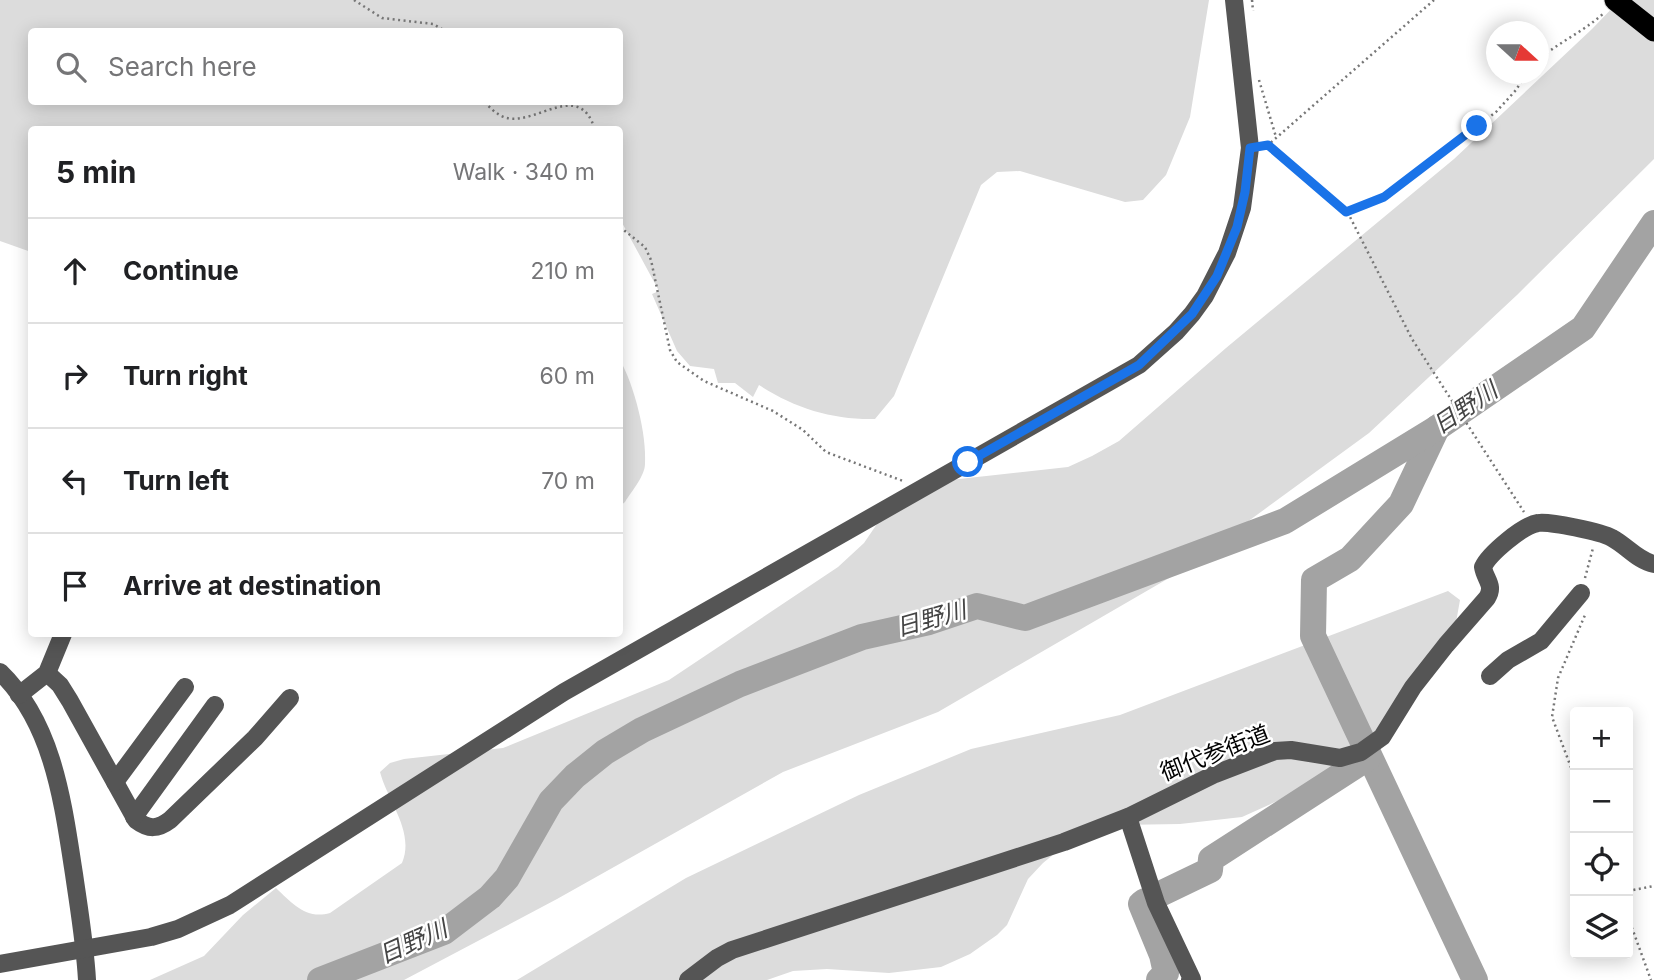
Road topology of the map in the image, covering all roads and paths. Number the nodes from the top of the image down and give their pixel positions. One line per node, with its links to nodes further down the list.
1 (354, 0): 7 (path)
2 (1234, 0): 17 (street)
3 (1252, 0): 6 (path)
4 (1434, 0): 16 (path)
5 (1611, 6): 8 (highway); 9 (path)
6 (1253, 12)
7 (440, 28)
8 (1654, 31)
9 (1549, 50)
10 (1259, 79): 16 (path)
11 (1520, 84): 18 (path)
12 (488, 105): 14 (path)
13 (564, 105): 15 (path)
14 (564, 105)
15 (594, 126)
16 (1272, 142): 17 (street); 18 (path)
17 (1250, 148): 20 (street)
18 (1346, 212): 21 (path)
19 (623, 229): 20 (path)
20 (922, 488): 40 (street)
21 (1513, 496)
22 (1595, 530): 23 (street, 御代参街道); 24 (path); 36 (street, 御代参街道)
23 (1654, 564)
24 (1581, 593): 28 (street); 33 (path)
25 (62, 637): 27 (street)
26 (0, 672): 30 (street)
27 (47, 673): 30 (street); 34 (street)
28 (1490, 676)
29 (186, 687): 34 (street)
30 (19, 695): 40 (street)
31 (290, 698): 35 (street)
32 (215, 705): 35 (street)
33 (1572, 770)
34 (115, 782): 35 (street)
35 (134, 817)
36 (1128, 817): 43 (street, 御代参街道); 44 (street)
37 (1654, 886): 38 (path)
38 (1633, 890)
39 (1633, 931): 45 (path)
40 (85, 950): 41 (street); 42 (street)
41 (0, 964)
42 (87, 980)
43 (688, 980)
44 (1190, 980)
45 (1651, 980)

